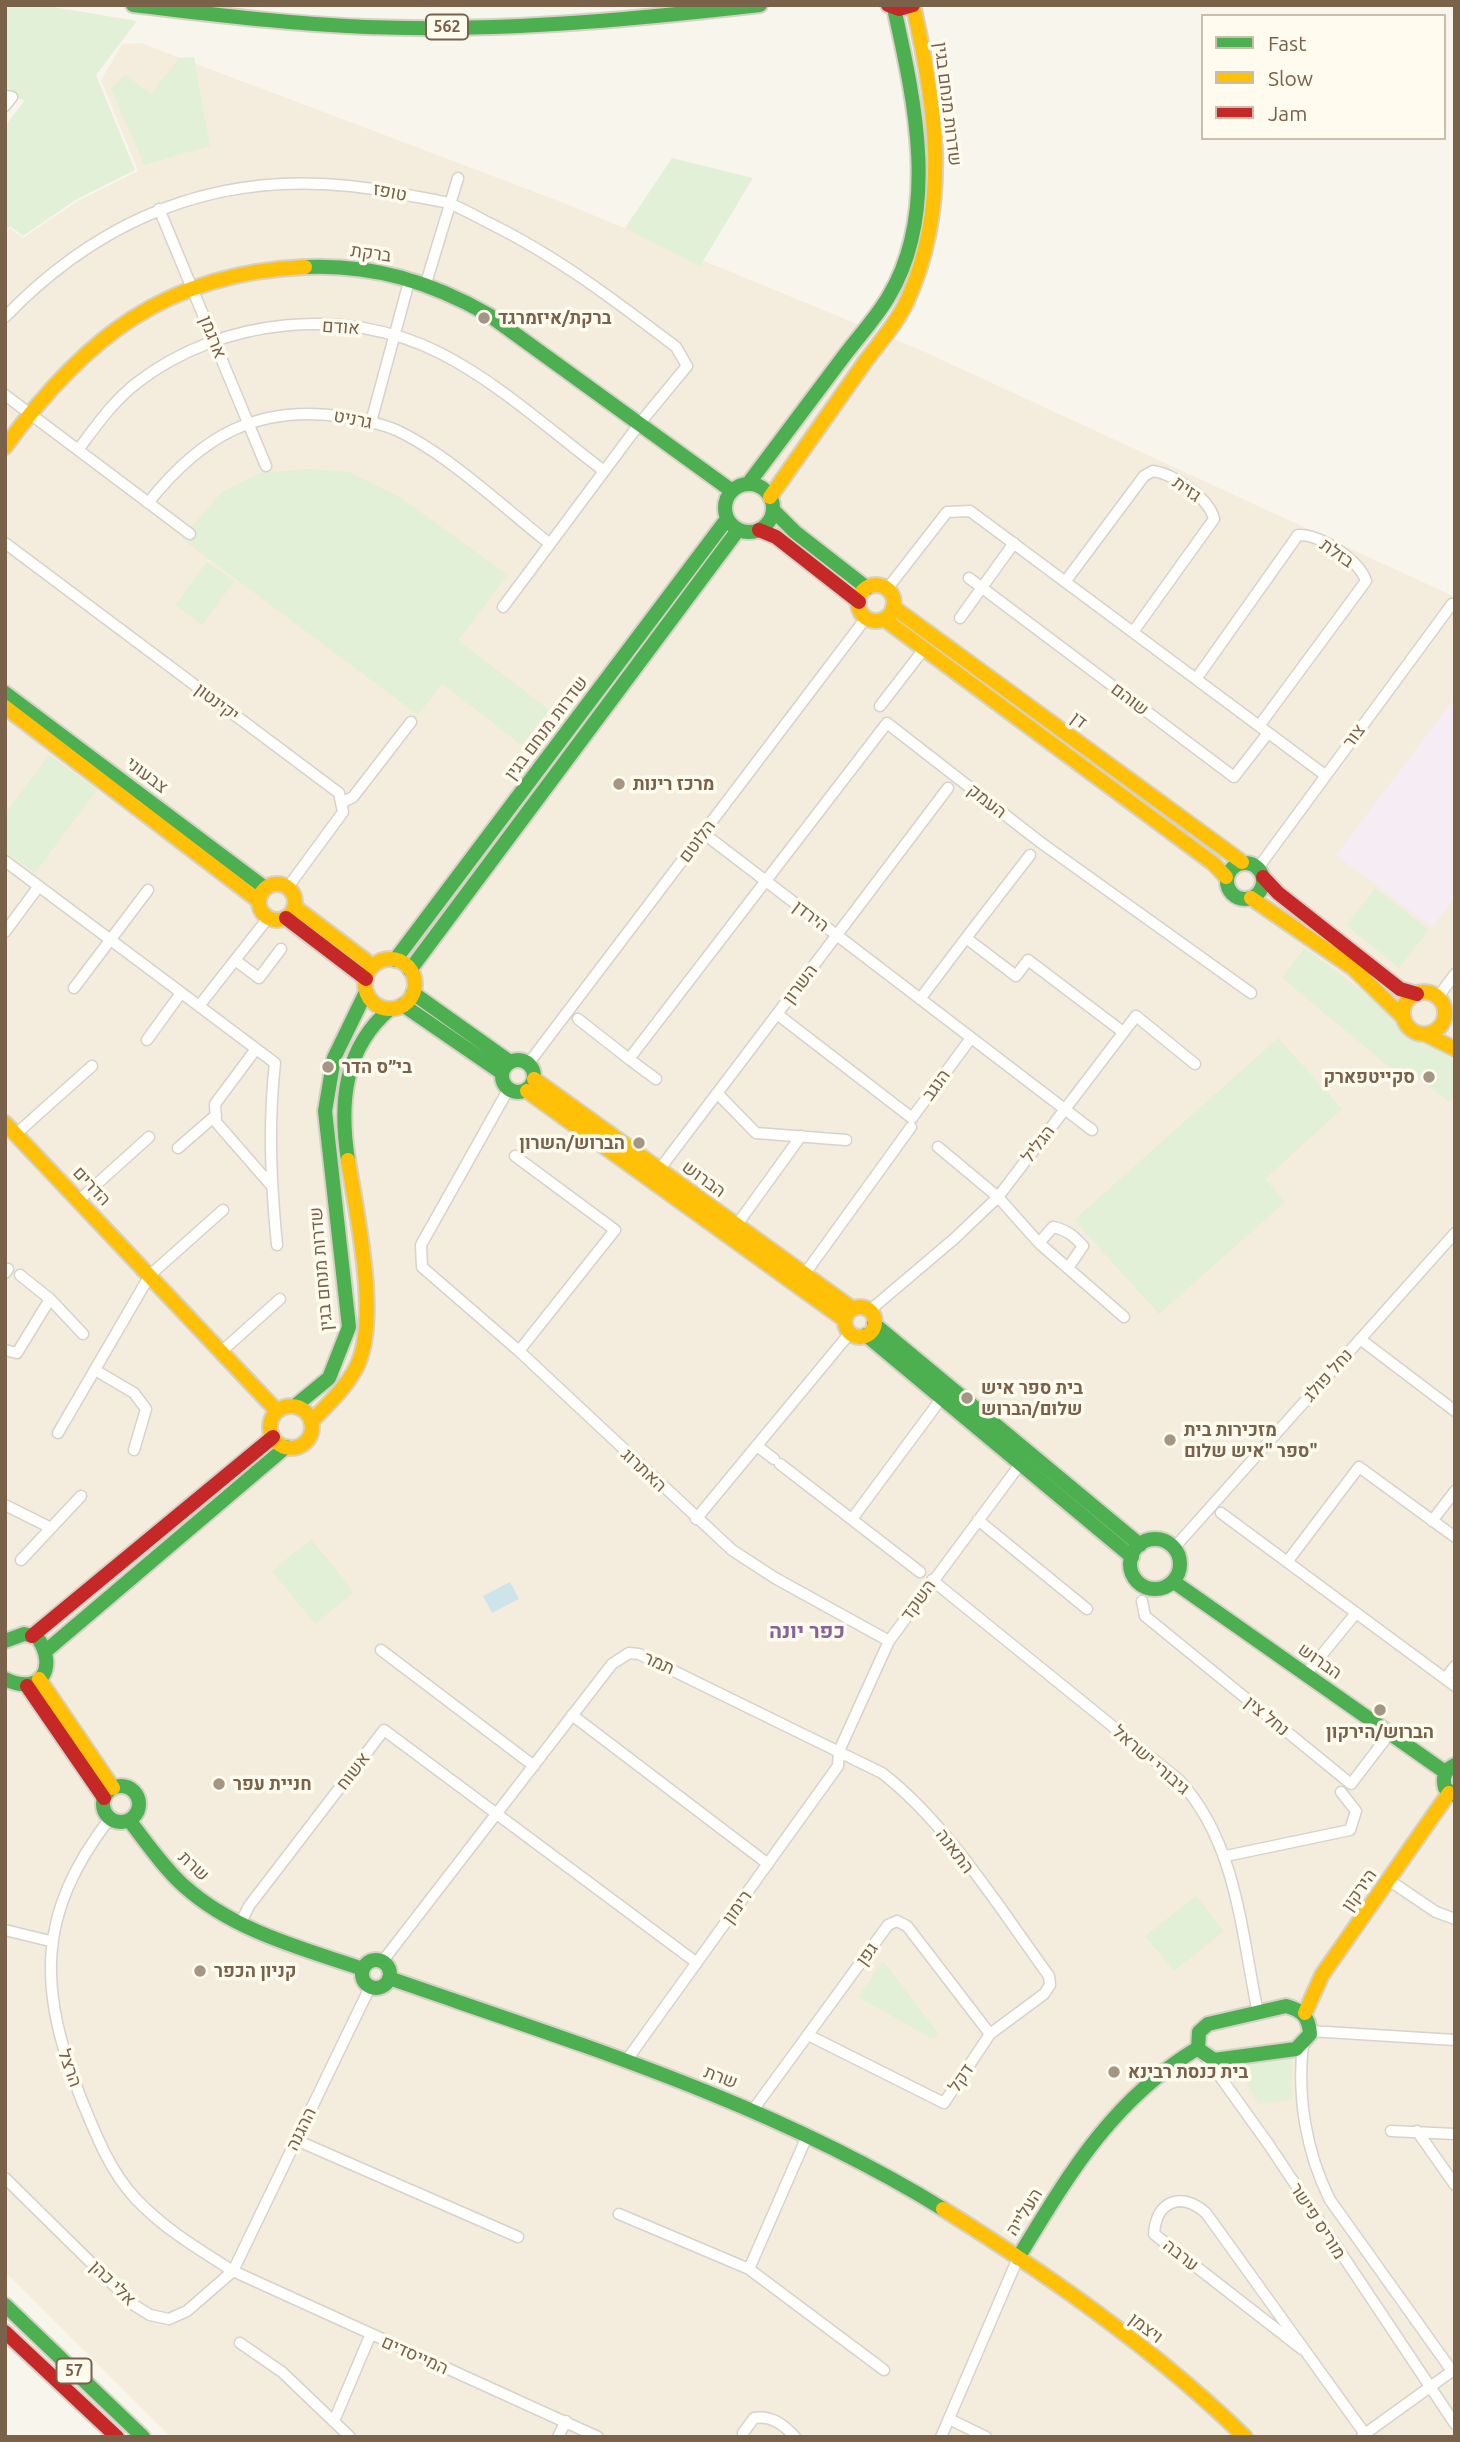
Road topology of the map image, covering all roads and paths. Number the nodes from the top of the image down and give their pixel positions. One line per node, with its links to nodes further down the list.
1 (134, 5): 2 (main road, 562)
2 (760, 5)
3 (913, 5): 4 (main road); 28 (main road, שדרות מנחם בגין)
4 (891, 6): 25 (main road, שדרות מנחם בגין)
5 (5, 96): 6 (street)
6 (5, 106)
7 (458, 178): 8 (street)
8 (449, 203): 9 (street, טופז); 11 (street); 20 (street, טופז)
9 (159, 209): 12 (street, ארגמן); 13 (street, טופז)
10 (410, 278): 11 (main road, ברקת); 12 (main road, ברקת); 14 (street)
11 (426, 283): 20 (main road, ברקת)
12 (192, 287): 15 (street, ארגמן); 17 (main road, ברקת)
13 (5, 317)
14 (395, 333): 15 (street, אודם); 19 (street); 24 (street, אודם)
15 (214, 341): 18 (street, ארגמן); 22 (street, אודם)
16 (5, 395): 17 (street)
17 (29, 413): 21 (main road, ברקת); 22 (street)
18 (247, 421): 19 (street, גרניט); 23 (street, ארגמן); 27 (street, גרניט)
19 (371, 422): 34 (street, גרניט)
20 (640, 423): 24 (street); 26 (main road, ברקת)
21 (5, 447)
22 (78, 450): 27 (street)
23 (266, 466)
24 (604, 471): 34 (street)
25 (748, 484): 26 (main road); 28 (main road)
26 (732, 491): 29 (main road)
27 (148, 503): 31 (street)
28 (771, 503): 30 (main road); 37 (main road)
29 (733, 524): 30 (main road); 79 (main road, שדרות מנחם בגין); 80 (main road, שדרות מנחם בגין)
30 (759, 530): 40 (main road)
31 (190, 534)
32 (5, 543): 58 (street, יקינטון)
33 (1014, 543): 36 (street); 38 (street); 39 (street)
34 (550, 544): 42 (street)
35 (969, 578): 38 (street, שוהם)
36 (1065, 582): 47 (street); 47 (street, גזית)
37 (867, 588): 39 (main road); 40 (main road)
38 (982, 588): 45 (street); 55 (street, שוהם)
39 (887, 589): 43 (main road)
40 (859, 602): 44 (main road)
41 (1452, 604): 56 (street, צור)
42 (503, 607)
43 (893, 607): 46 (main road); 62 (main road, דן)
44 (866, 618): 46 (main road); 59 (street, הלוטם)
45 (960, 618)
46 (884, 619): 48 (main road, דן)
47 (1133, 632): 49 (street)
48 (924, 649): 51 (street); 64 (main road, דן)
49 (1196, 679): 54 (street); 54 (street, בזלת)
50 (5, 693): 69 (main road, צבעוני)
51 (880, 706)
52 (5, 707): 69 (main road, צבעוני)
53 (411, 722): 58 (street)
54 (1259, 726): 55 (street)
55 (1268, 733): 56 (street)
56 (1325, 775): 63 (street, צור)
57 (948, 788): 74 (street, השרון)
58 (343, 802): 67 (street)
59 (703, 833): 65 (street, הירדן); 103 (street, הלוטם)
60 (1030, 855): 75 (street)
61 (5, 861): 66 (street)
62 (1242, 863): 63 (main road); 64 (main road)
63 (1261, 873): 70 (main road); 86 (main road)
64 (1227, 877): 70 (main road)
65 (765, 881): 74 (street, הירדן); 85 (street, העמק); 102 (street)
66 (39, 886): 73 (street); 76 (street)
67 (288, 887): 69 (main road); 71 (main road)
68 (148, 890): 76 (street)
69 (262, 895): 72 (main road)
70 (1251, 898): 93 (main road)
71 (290, 913): 72 (main road); 82 (main road)
72 (268, 918): 78 (street)
73 (5, 932)
74 (837, 936): 88 (street, הירדן); 91 (street, השרון)
75 (966, 938): 88 (street); 96 (street)
76 (109, 940): 83 (street); 84 (street)
77 (281, 948): 78 (street)
78 (234, 960): 90 (street)
79 (395, 960): 80 (main road); 82 (main road)
80 (410, 970): 89 (main road)
81 (1455, 974): 87 (street)
82 (368, 979): 89 (main road); 148 (main road, שדרות מנחם בגין)
83 (75, 988)
84 (181, 992): 90 (street); 99 (street)
85 (1251, 993)
86 (1417, 994): 87 (main road); 93 (main road)
87 (1438, 997): 92 (main road)
88 (920, 999): 98 (street, הירדן)
89 (402, 1002): 106 (main road); 151 (main road)
90 (199, 1006): 100 (street)
91 (778, 1014): 98 (street, הנגב); 110 (street, השרון)
92 (1445, 1016): 95 (main road); 97 (main road)
93 (1404, 1018): 97 (main road)
94 (578, 1019): 102 (street)
95 (1455, 1031)
96 (1123, 1032): 104 (street); 111 (street, הגליל)
97 (1425, 1034): 101 (main road)
98 (971, 1038): 111 (street)
99 (147, 1040)
100 (256, 1049): 112 (street); 124 (street)
101 (1455, 1049)
102 (629, 1059): 107 (street)
103 (528, 1064): 106 (main road); 108 (main road)
104 (1195, 1064)
105 (92, 1066): 116 (street)
106 (506, 1068): 109 (main road)
107 (656, 1079)
108 (530, 1085): 109 (main road); 123 (main road, הברוש)
109 (508, 1090): 145 (street, האתרוג)
110 (717, 1093): 117 (street); 123 (street, השרון)
111 (1065, 1109): 115 (street); 125 (street, הגליל)
112 (216, 1115): 121 (street); 124 (street)
113 (5, 1123): 116 (main road, הדרים)
114 (911, 1127): 134 (street)
115 (1092, 1130)
116 (17, 1133): 126 (main road, הדרים)
117 (801, 1136): 119 (street); 128 (street)
118 (149, 1137): 126 (street)
119 (846, 1140)
120 (938, 1147): 125 (street)
121 (178, 1148)
122 (516, 1156): 145 (street)
123 (655, 1175): 128 (main road, הברוש); 139 (main road, הברוש)
124 (271, 1185): 131 (street)
125 (998, 1197): 130 (street); 140 (street, הגליל)
126 (79, 1200): 135 (main road, הדרים)
127 (223, 1210): 135 (street)
128 (736, 1226): 134 (main road, הברוש)
129 (1455, 1233): 142 (street, נחל פולג)
130 (1039, 1243): 132 (street); 132 (street)
131 (277, 1245)
132 (1068, 1268): 138 (street)
133 (20, 1275): 136 (street)
134 (804, 1275): 139 (main road, הברוש)
135 (150, 1276): 144 (main road, הדרים); 146 (street)
136 (50, 1299): 141 (street); 143 (street)
137 (280, 1299): 144 (street)
138 (1124, 1317)
139 (849, 1321): 140 (main road); 140 (main road); 154 (street)
140 (870, 1324): 147 (main road); 169 (main road)
141 (83, 1334)
142 (1360, 1339): 150 (street); 168 (street, נחל פולג)
143 (5, 1350)
144 (222, 1351): 149 (main road, הדרים)
145 (519, 1351): 163 (street, האתרוג)
146 (95, 1370): 152 (street); 156 (street)
147 (942, 1399): 157 (main road); 162 (street)
148 (295, 1406): 149 (main road); 151 (main road)
149 (277, 1410): 153 (main road)
150 (1455, 1412)
151 (311, 1422): 155 (main road)
152 (58, 1433)
153 (273, 1437): 155 (main road); 178 (main road)
154 (757, 1446): 162 (street); 163 (street)
155 (286, 1447): 181 (main road)
156 (134, 1450)
157 (1021, 1463): 164 (street, השקד); 169 (main road)
158 (1455, 1491): 165 (street)
159 (81, 1496): 166 (street)
160 (5, 1505): 166 (street)
161 (1221, 1513): 171 (street)
162 (852, 1518): 172 (street)
163 (696, 1519): 180 (street, האתרוג)
164 (978, 1520): 173 (street, השקד); 176 (street)
165 (1432, 1521): 167 (street); 171 (street)
166 (51, 1528): 170 (street)
167 (1455, 1537)
168 (1174, 1548): 169 (main road); 174 (main road)
169 (1136, 1551): 174 (main road)
170 (21, 1560)
171 (1287, 1562): 177 (street)
172 (920, 1572)
173 (932, 1580): 180 (street, השקד); 199 (street, גיבורי ישראל)
174 (1174, 1582): 184 (main road, הברוש)
175 (1142, 1601): 189 (street, נחל צין)
176 (1087, 1609)
177 (1356, 1613): 184 (street); 185 (street)
178 (32, 1636): 179 (main road); 181 (main road)
179 (5, 1641)
180 (889, 1641): 190 (street, השקד)
181 (47, 1650): 186 (main road)
182 (381, 1650): 191 (street)
183 (1455, 1666): 185 (street)
184 (1306, 1674): 189 (main road, הברוש)
185 (1445, 1679): 187 (street)
186 (18, 1683): 194 (main road)
187 (1455, 1686)
188 (572, 1716): 190 (street, תמר); 191 (street, תמר); 200 (street)
189 (1390, 1733): 192 (main road, הברוש)
190 (838, 1751): 200 (street, רימון); 209 (street, התאנה)
191 (534, 1766): 196 (street, תמר)
192 (1450, 1769): 195 (main road)
193 (1341, 1792): 199 (street)
194 (108, 1793): 197 (main road); 198 (main road)
195 (1452, 1794): 201 (main road, הירקון)
196 (497, 1814): 203 (street, אשוח); 206 (street, תמר); 207 (street)
197 (110, 1818): 198 (main road); 205 (street, הרצל)
198 (129, 1820): 203 (main road, שרת)
199 (1226, 1856): 212 (street, גיבורי ישראל)
200 (768, 1864): 207 (street, רימון)
201 (1390, 1881): 202 (street); 213 (main road, הירקון)
202 (1455, 1919)
203 (240, 1924): 208 (main road, שרת)
204 (5, 1930): 205 (street)
205 (50, 1941): 232 (street, הרצל)
206 (382, 1962): 208 (main road); 210 (main road)
207 (697, 1963): 219 (street, רימון)
208 (363, 1969): 211 (main road)
209 (1049, 1976): 214 (street, דקל)
210 (389, 1978): 211 (main road); 219 (main road, שרת)
211 (370, 1987): 225 (street, ההגנה)
212 (1258, 2012): 213 (main road); 218 (main road)
213 (1305, 2013): 216 (main road)
214 (990, 2034): 215 (street, דקל); 215 (street, גפן)
215 (808, 2035): 220 (street, גפן)
216 (1307, 2037): 217 (street); 218 (main road); 239 (street, מוריס פישר)
217 (1455, 2040)
218 (1202, 2052): 230 (main road, העלייה); 240 (street, מוריס פישר)
219 (626, 2061): 220 (main road, שרת)
220 (753, 2110): 223 (main road, שרת)
221 (1391, 2131): 222 (street)
222 (1417, 2131): 224 (street); 227 (street)
223 (808, 2134): 230 (main road, שרת); 231 (street)
224 (1455, 2134)
225 (296, 2140): 229 (street); 232 (street, ההגנה)
226 (5, 2178): 232 (street, אלי כהן)
227 (1455, 2185)
228 (619, 2214): 231 (street)
229 (518, 2237)
230 (1018, 2258): 241 (street, העלייה); 255 (main road, ויצמן)
231 (748, 2269): 238 (street)
232 (233, 2271): 235 (street, המייסדים)
233 (5, 2305): 248 (main road, 57)
234 (5, 2332): 247 (main road, 57)
235 (370, 2336): 242 (street); 243 (street, המייסדים)
236 (240, 2343): 242 (street)
237 (1303, 2348): 237 (street, ערבה); 246 (street, ערבה)
238 (884, 2370)
239 (1453, 2370): 240 (street)
240 (1427, 2387): 244 (street, מוריס פישר); 246 (street)
241 (949, 2419): 253 (street, העלייה); 254 (street)
242 (334, 2421): 249 (street)
243 (566, 2421): 250 (street); 251 (street, המייסדים)
244 (1455, 2424)
245 (743, 2433): 252 (street)
246 (1363, 2435)
247 (117, 2437)
248 (143, 2437)
249 (350, 2437)
250 (558, 2437)
251 (598, 2437)
252 (795, 2437)
253 (941, 2437)
254 (986, 2437)
255 (1245, 2437)

